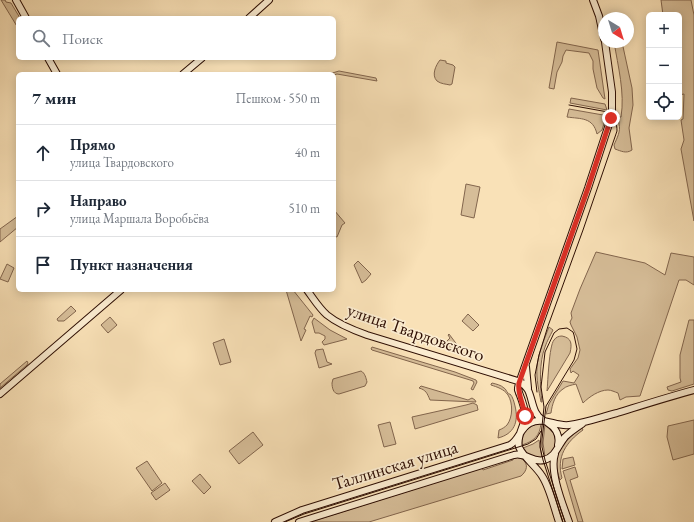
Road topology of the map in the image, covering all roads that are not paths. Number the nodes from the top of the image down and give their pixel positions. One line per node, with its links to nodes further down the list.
1 (269, 0): 6 (main road)
2 (593, 0): 4 (main road)
3 (17, 1): 5 (main road)
4 (598, 13)
5 (25, 16)
6 (251, 16)
7 (606, 48): 14 (main road)
8 (49, 60): 10 (main road)
9 (200, 60): 11 (main road)
10 (56, 72)
11 (185, 72)
12 (119, 292): 20 (main road)
13 (309, 292): 15 (main road, улица Твардовского)
14 (527, 361): 16 (main road); 17 (main road)
15 (504, 377): 16 (main road, улица Твардовского); 19 (main road, улица Твардовского)
16 (519, 381): 17 (main road); 19 (main road)
17 (528, 390): 21 (main road)
18 (694, 390): 22 (main road, Таллинская улица)
19 (519, 393): 23 (main road, улица Твардовского)
20 (0, 394)
21 (545, 421): 22 (main road, Таллинская улица); 23 (main road, Таллинская улица); 24 (main road)
22 (589, 421): 24 (main road, Таллинская улица)
23 (520, 433): 25 (main road); 26 (main road, Таллинская улица)
24 (557, 449): 25 (main road, Таллинская улица); 29 (main road)
25 (526, 457): 27 (main road, Таллинская улица); 28 (main road)
26 (275, 522)
27 (299, 522)
28 (559, 522)
29 (569, 522)

